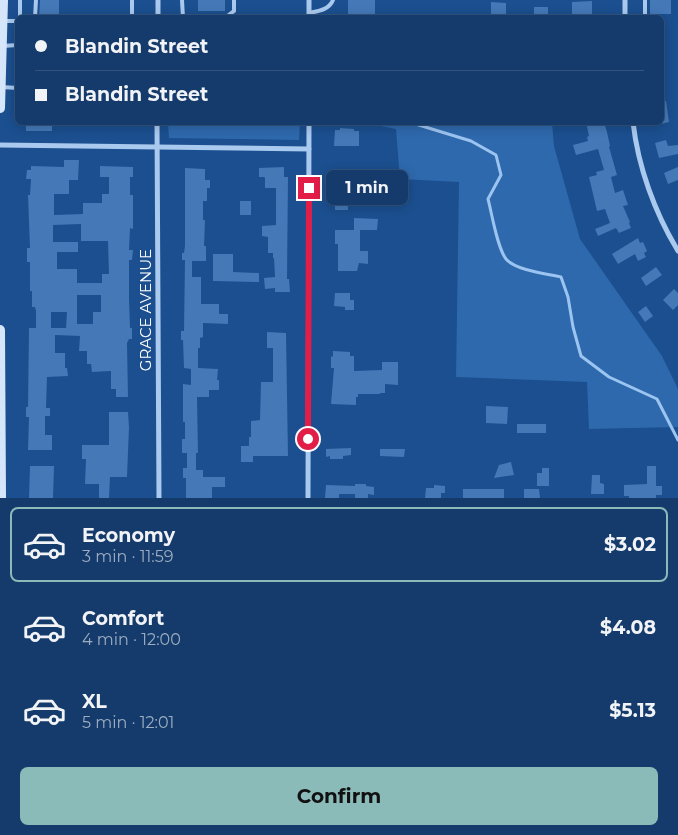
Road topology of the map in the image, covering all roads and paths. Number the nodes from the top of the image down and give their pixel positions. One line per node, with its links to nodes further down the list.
1 (20, 0): 13 (lane)
2 (36, 0): 14 (lane)
3 (132, 0): 12 (lane)
4 (158, 0): 15 (street)
5 (182, 0): 16 (lane)
6 (234, 0): 17 (lane)
7 (309, 0): 18 (street)
8 (334, 0): 18 (lane)
9 (625, 0): 19 (street)
10 (645, 0): 20 (lane)
11 (2, 4): 21 (main road)
12 (132, 14)
13 (20, 15)
14 (35, 15)
15 (158, 15)
16 (183, 15)
17 (229, 15)
18 (309, 15)
19 (625, 15)
20 (645, 15)
21 (2, 21): 22 (lane); 24 (main road)
22 (15, 21)
23 (15, 45): 24 (lane)
24 (2, 46): 25 (main road)
25 (1, 87): 26 (lane); 27 (main road)
26 (15, 88)
27 (0, 108)
28 (157, 125): 32 (street, GRACE AVENUE)
29 (309, 125): 33 (street)
30 (634, 125): 34 (street)
31 (0, 145): 32 (street)
32 (157, 147): 33 (street); 37 (street, GRACE AVENUE)
33 (309, 149): 38 (street)
34 (678, 251)
35 (0, 330): 36 (main road)
36 (1, 498)
37 (159, 498)
38 (308, 498)

